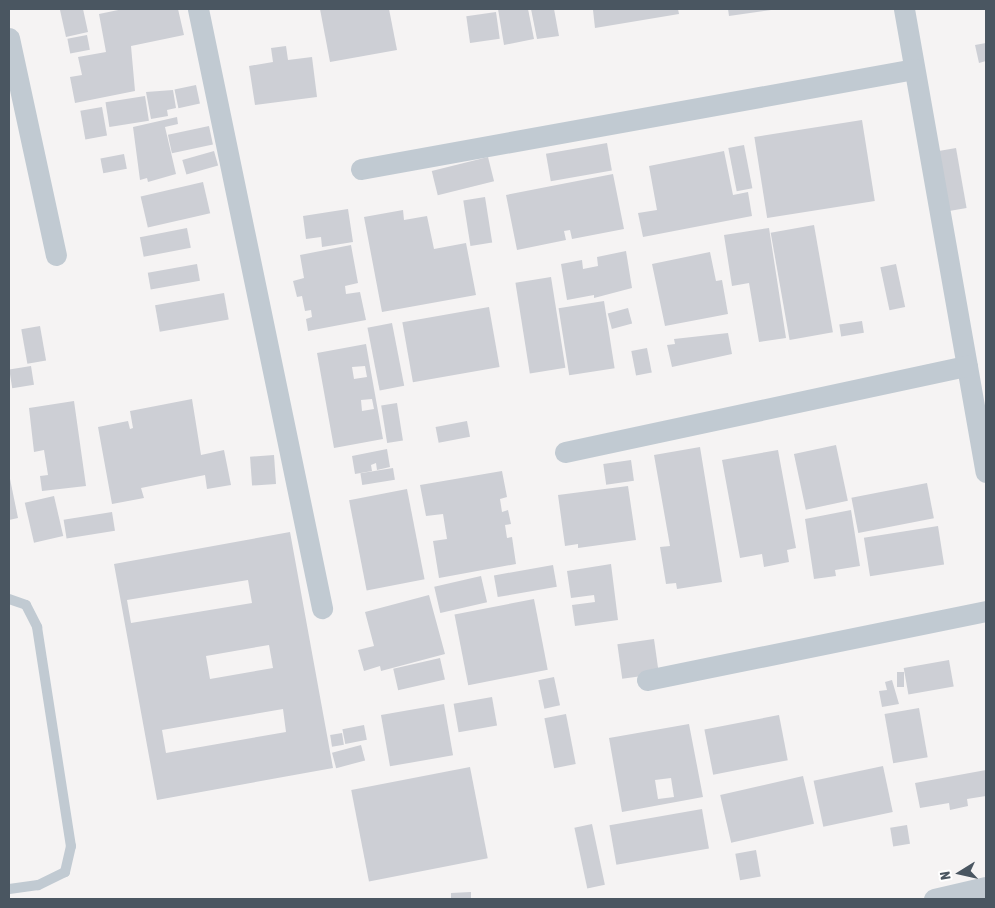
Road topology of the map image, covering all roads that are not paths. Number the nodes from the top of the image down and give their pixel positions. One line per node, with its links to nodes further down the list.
1 (198, 9): 11 (street)
2 (904, 9): 4 (street)
3 (9, 38): 6 (street)
4 (914, 69): 5 (street); 7 (street)
5 (361, 169)
6 (56, 254)
7 (967, 366): 8 (street); 9 (street)
8 (565, 452)
9 (986, 472)
10 (9, 599): 15 (lane)
11 (322, 608)
12 (986, 611): 13 (street)
13 (647, 680)
14 (986, 888): 16 (street)
15 (9, 889)
16 (934, 899)

